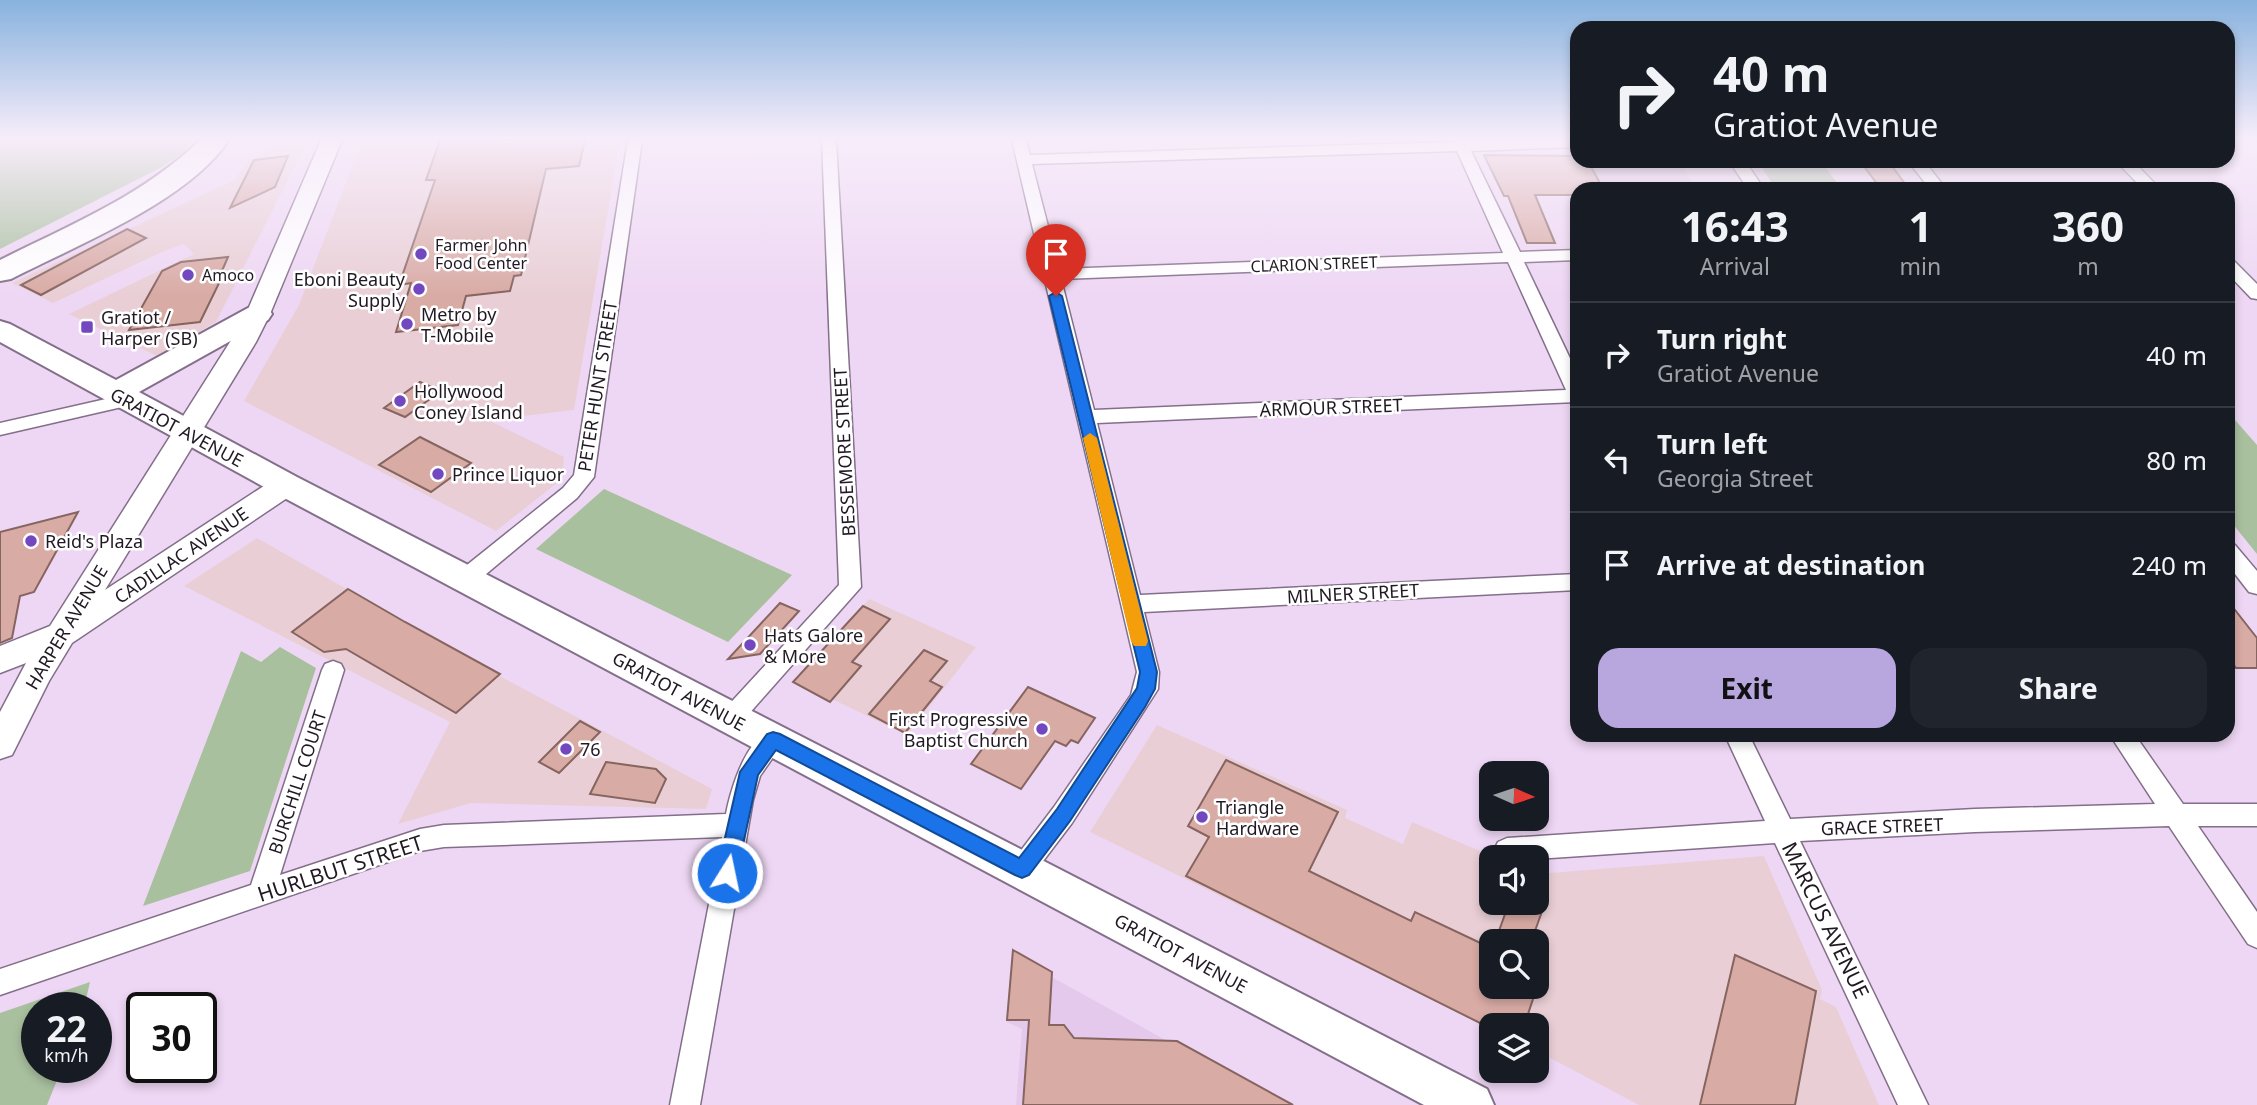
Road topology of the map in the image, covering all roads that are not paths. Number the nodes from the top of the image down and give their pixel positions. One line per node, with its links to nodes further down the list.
1 (129, 192): 8 (highway)
2 (151, 192): 11 (highway)
3 (310, 192): 15 (main road, HARPER AVENUE)
4 (627, 192): 25 (street, PETER HUNT STREET)
5 (831, 192): 32 (street, BESSEMORE STREET)
6 (1031, 192): 13 (street)
7 (1483, 192): 10 (street)
8 (0, 254)
9 (1570, 255): 10 (street, CLARION STREET)
10 (1514, 257): 13 (street, CLARION STREET); 17 (street)
11 (0, 272)
12 (2235, 272): 14 (street)
13 (1051, 274): 20 (street)
14 (2257, 294)
15 (258, 314): 19 (main road); 22 (main road, HARPER AVENUE)
16 (0, 330): 19 (main road, GRATIOT AVENUE)
17 (1570, 380)
18 (1570, 395): 20 (street, ARMOUR STREET)
19 (122, 397): 21 (street); 22 (main road, GRATIOT AVENUE)
20 (1085, 417): 28 (street)
21 (0, 429)
22 (187, 432): 23 (main road, GRATIOT AVENUE); 29 (main road, HARPER AVENUE)
23 (286, 485): 25 (main road, GRATIOT AVENUE); 29 (main road, CADILLAC AVENUE)
24 (2236, 569): 27 (street)
25 (465, 579): 32 (main road, GRATIOT AVENUE)
26 (1570, 582): 28 (street, MILNER STREET)
27 (2257, 586)
28 (1130, 604): 42 (street)
29 (60, 635): 30 (main road, CADILLAC AVENUE); 36 (main road, HARPER AVENUE)
30 (0, 660)
31 (332, 670): 43 (street, BURCHILL COURT)
32 (731, 718): 33 (main road, GRATIOT AVENUE)
33 (773, 740): 39 (street); 42 (main road, GRATIOT AVENUE)
34 (1740, 742): 40 (street, MARCUS AVENUE)
35 (2128, 742): 37 (street)
36 (0, 746)
37 (2176, 814): 38 (street, GRACE STREET); 40 (street, GRACE STREET); 44 (street)
38 (2257, 815)
39 (736, 825): 43 (street, HURLBUT STREET); 46 (street)
40 (1783, 830): 41 (street, GRACE STREET); 48 (street, MARCUS AVENUE)
41 (1549, 847)
42 (1022, 869): 47 (main road, GRATIOT AVENUE)
43 (261, 894): 45 (street, HURLBUT STREET)
44 (2257, 935)
45 (0, 982)
46 (685, 1105)
47 (1471, 1105)
48 (1913, 1105)

